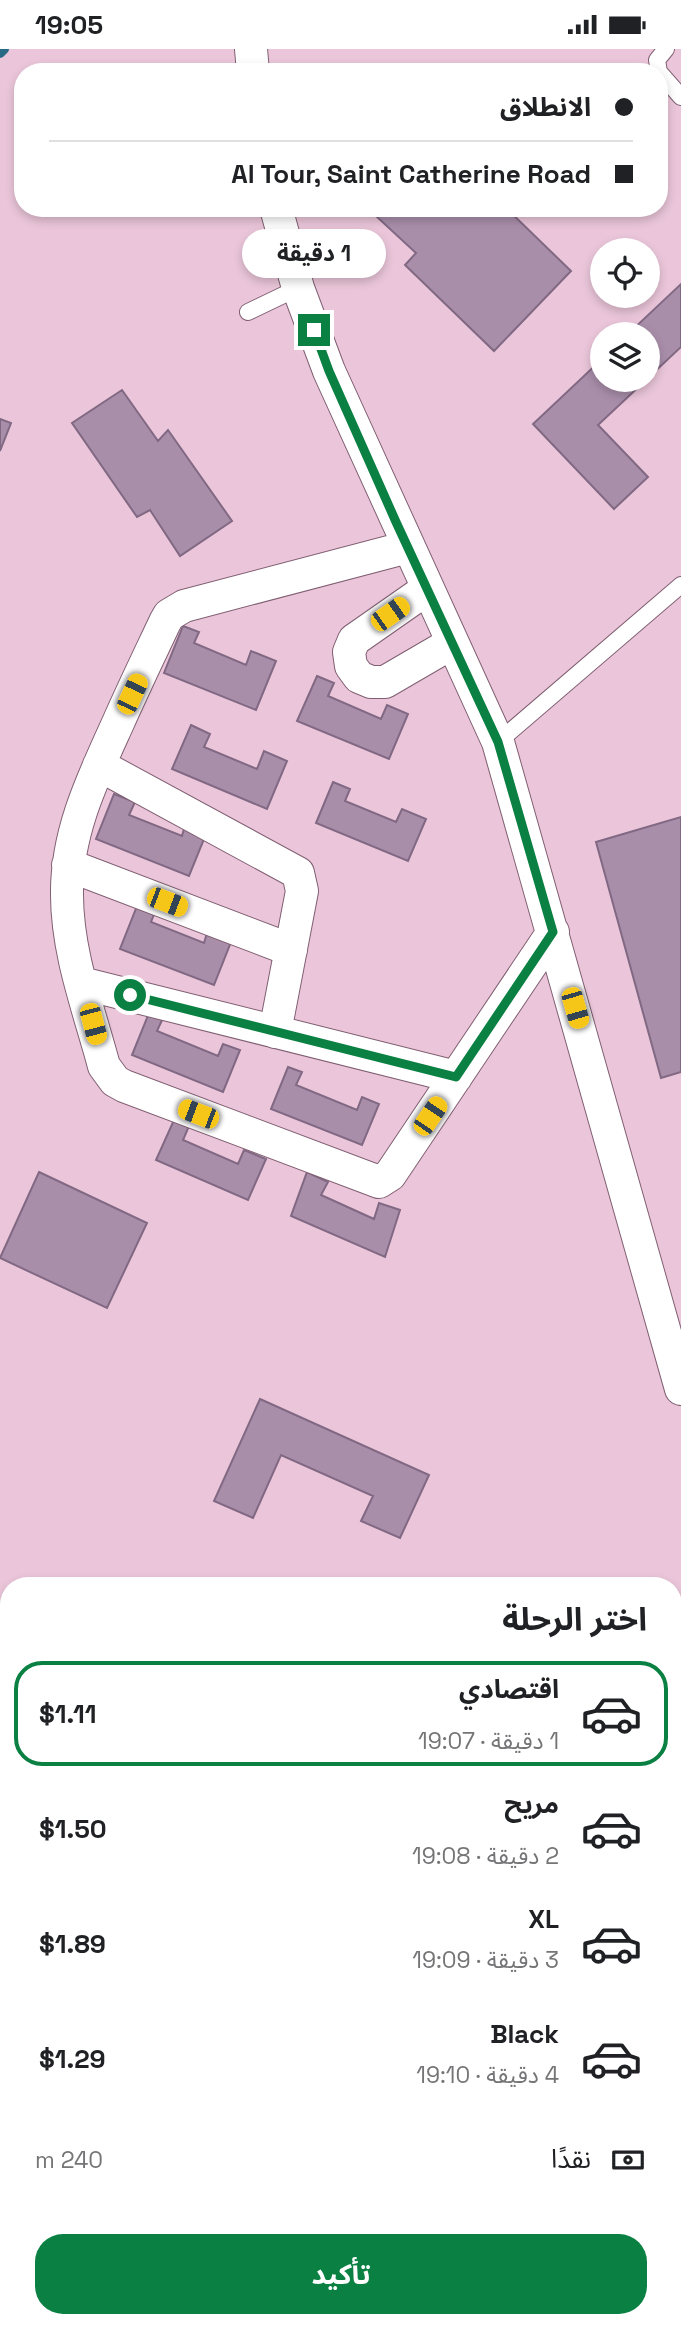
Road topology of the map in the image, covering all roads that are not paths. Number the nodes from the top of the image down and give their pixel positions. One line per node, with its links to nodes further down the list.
1 (668, 82): 2 (lane)
2 (681, 97)
3 (278, 217): 4 (street)
4 (298, 288): 5 (lane); 6 (street)
5 (248, 312)
6 (408, 547): 8 (street); 11 (street)
7 (681, 585): 10 (lane)
8 (427, 589): 9 (street); 9 (street)
9 (452, 643): 10 (street)
10 (498, 742): 13 (street)
11 (99, 765): 12 (street); 14 (street)
12 (68, 865): 14 (street); 15 (street)
13 (553, 932): 17 (street); 18 (street)
14 (291, 950): 16 (street)
15 (82, 983): 16 (street); 17 (street)
16 (275, 1032): 17 (street)
17 (456, 1077)
18 (674, 1341): 19 (street)
19 (681, 1389)

